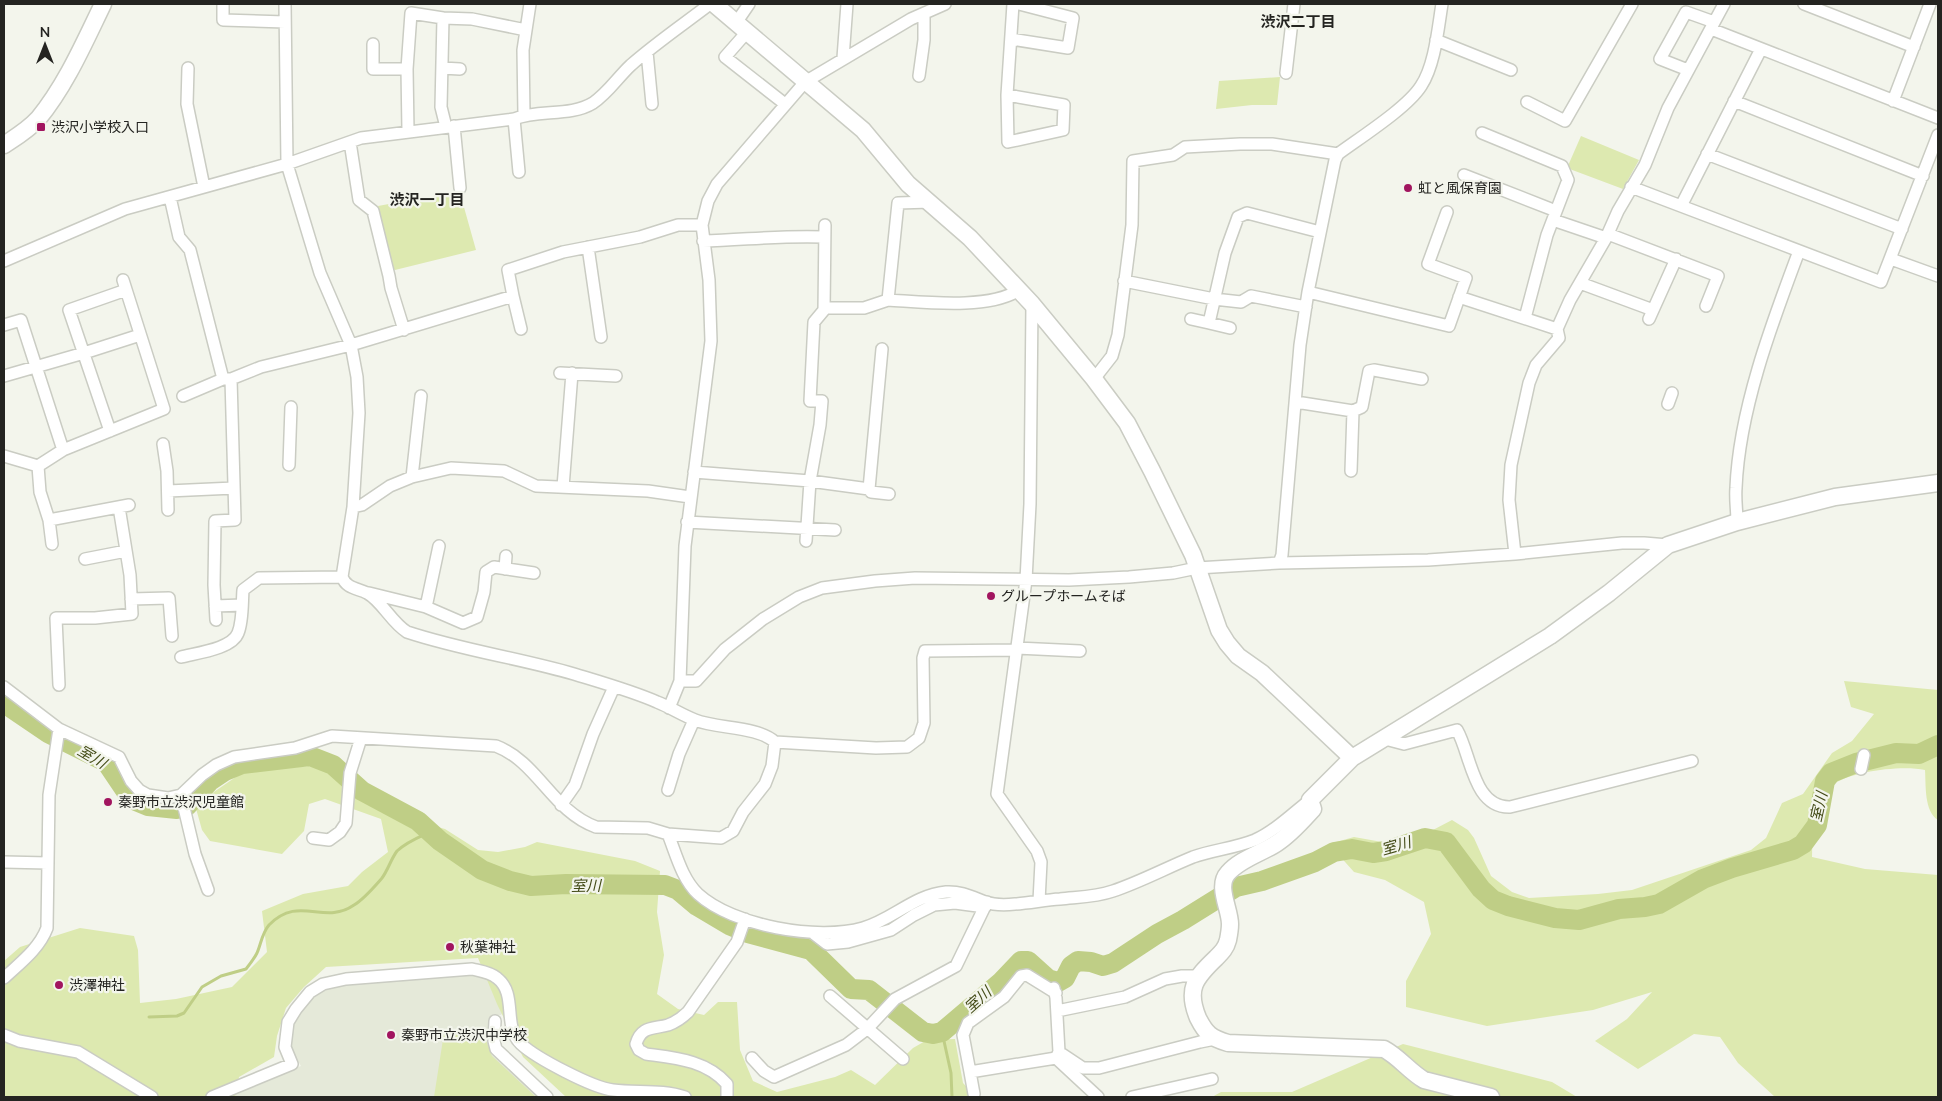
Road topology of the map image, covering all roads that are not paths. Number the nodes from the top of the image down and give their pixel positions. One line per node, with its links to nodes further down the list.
1 (103, 4): 52 (street)
2 (224, 4): 19 (street)
3 (285, 4): 19 (street)
4 (530, 4): 22 (street)
5 (712, 4): 21 (street); 28 (street)
6 (749, 4): 21 (street)
7 (847, 4): 29 (street)
8 (945, 4): 17 (street)
9 (1013, 4): 23 (street)
10 (1019, 4): 23 (street)
11 (1294, 4): 36 (street)
12 (1442, 4): 24 (street)
13 (1632, 4): 41 (street)
14 (1724, 4): 20 (street)
15 (1804, 4): 26 (street)
16 (1930, 4): 26 (street)
17 (924, 14): 29 (street); 37 (street)
18 (443, 18): 22 (street); 31 (street); 32 (street)
19 (285, 22): 55 (street)
20 (1712, 26): 27 (street); 35 (street); 35 (street)
21 (742, 28): 38 (street); 44 (street)
22 (526, 30): 45 (street)
23 (1011, 39): 39 (street)
24 (1436, 40): 34 (street); 53 (street)
25 (373, 44): 32 (street)
26 (1914, 47): 40 (street)
27 (1760, 49): 40 (street); 42 (street)
28 (647, 52): 43 (street); 45 (street)
29 (844, 58): 38 (street)
30 (188, 68): 59 (street)
31 (442, 68): 33 (street); 47 (street)
32 (407, 69): 48 (street)
33 (460, 69)
34 (1511, 70)
35 (1688, 70): 60 (street)
36 (1286, 72)
37 (920, 76)
38 (805, 82): 44 (street); 63 (street)
39 (1007, 95): 39 (street)
40 (1894, 101): 46 (street)
41 (1527, 102)
42 (1734, 102): 54 (street); 58 (street)
43 (652, 104)
44 (785, 104): 67 (street)
45 (519, 117): 47 (street); 56 (street)
46 (1938, 118)
47 (450, 126): 48 (street); 61 (street)
48 (408, 132): 51 (street)
49 (1482, 133): 66 (street)
50 (1938, 135): 58 (street)
51 (350, 142): 55 (street); 97 (street)
52 (4, 144)
53 (1338, 154): 70 (street); 80 (street)
54 (1708, 154): 64 (street); 69 (street)
55 (287, 164): 59 (street); 102 (street)
56 (519, 172)
57 (1464, 175): 66 (street)
58 (1923, 176): 69 (street)
59 (204, 187): 62 (street)
60 (1631, 187): 64 (street); 71 (street)
61 (460, 188)
62 (170, 197): 78 (street); 110 (street)
63 (930, 202): 82 (street); 87 (street)
64 (1681, 206): 75 (street)
65 (1448, 212): 85 (street)
66 (1555, 216): 71 (street); 92 (street)
67 (702, 225): 73 (street); 74 (street)
68 (825, 225): 72 (street)
69 (1902, 229): 77 (street)
70 (1320, 232): 83 (street); 86 (street)
71 (1607, 236): 76 (street); 81 (street)
72 (824, 237): 73 (street); 91 (street)
73 (703, 241): 125 (street)
74 (588, 247): 84 (street); 101 (street)
75 (1799, 251): 77 (street); 139 (street)
76 (1676, 259): 81 (street); 90 (street)
77 (1891, 259): 79 (street)
78 (4, 261)
79 (1938, 276)
80 (1124, 281): 86 (street); 111 (street)
81 (1580, 283): 99 (street)
82 (1019, 290): 87 (street); 88 (street)
83 (1308, 292): 85 (street); 89 (street)
84 (513, 296): 97 (street); 98 (street)
85 (1459, 297): 92 (street)
86 (1214, 299): 89 (street); 94 (street)
87 (888, 300): 91 (street)
88 (1032, 304): 111 (street); 155 (street)
89 (1306, 306): 115 (street)
90 (1706, 306)
91 (824, 308): 127 (street)
92 (1524, 318): 99 (street)
93 (1191, 319): 94 (street)
94 (1209, 323): 96 (street)
95 (4, 325): 105 (street)
96 (1230, 328)
97 (404, 330): 102 (street)
98 (521, 330)
99 (1557, 330): 147 (street)
100 (140, 335): 104 (street); 104 (street); 118 (street)
101 (601, 336)
102 (351, 345): 110 (street); 135 (street)
103 (882, 349): 131 (street)
104 (84, 354): 105 (street); 118 (street)
105 (37, 367): 108 (street); 120 (street)
106 (560, 373): 107 (street)
107 (572, 373): 109 (street); 129 (street)
108 (4, 376)
109 (616, 376)
110 (227, 379): 113 (street); 130 (street)
111 (1094, 380): 151 (street)
112 (1422, 380): 117 (street)
113 (183, 396)
114 (421, 396): 126 (street)
115 (1296, 402): 117 (street); 150 (street)
116 (291, 407): 122 (street)
117 (1352, 411): 124 (street)
118 (110, 431): 120 (street)
119 (163, 444): 132 (street)
120 (63, 450): 123 (street)
121 (4, 456): 123 (street)
122 (289, 465)
123 (38, 466): 137 (street)
124 (1351, 471)
125 (694, 472): 127 (street); 134 (street)
126 (412, 477): 129 (street); 135 (street)
127 (810, 481): 131 (street); 140 (street)
128 (1938, 483): 139 (street)
129 (564, 487): 134 (street)
130 (234, 488): 132 (street); 160 (street)
131 (869, 489): 133 (street)
132 (168, 491): 136 (street)
133 (889, 494)
134 (690, 497): 138 (street)
135 (353, 507): 154 (street)
136 (168, 510)
137 (49, 520): 143 (street); 146 (street)
138 (687, 522): 140 (street); 168 (street)
139 (1737, 522): 144 (street)
140 (807, 528): 141 (street); 142 (street)
141 (835, 530)
142 (806, 541)
143 (52, 544)
144 (1668, 545): 147 (street); 176 (street)
145 (439, 546): 161 (street)
146 (126, 551): 149 (street); 157 (street)
147 (1515, 554): 150 (street)
148 (506, 556): 152 (street)
149 (85, 559)
150 (1279, 563): 151 (street)
151 (1197, 568): 155 (street); 179 (street)
152 (505, 569): 153 (street); 161 (street)
153 (534, 573)
154 (342, 577): 156 (street); 159 (street)
155 (1026, 580): 165 (street); 168 (street)
156 (368, 594): 161 (street); 171 (street)
157 (131, 599): 162 (street); 164 (street)
158 (56, 605): 162 (street)
159 (242, 605): 160 (street); 167 (street)
160 (215, 606): 163 (street)
161 (426, 607)
162 (56, 618): 169 (street)
163 (216, 620)
164 (172, 636)
165 (1017, 649): 166 (street); 177 (street); 191 (street)
166 (1080, 651)
167 (180, 657)
168 (680, 681): 172 (street)
169 (59, 685)
170 (4, 687): 174 (street)
171 (614, 687): 172 (street); 185 (street)
172 (669, 708): 173 (street)
173 (694, 720): 177 (street); 182 (street)
174 (59, 730): 183 (street); 189 (street)
175 (361, 738): 183 (street); 185 (street); 187 (street)
176 (1385, 739): 179 (street); 180 (street)
177 (775, 742): 186 (street)
178 (1864, 755): 181 (street)
179 (1352, 758): 184 (street)
180 (1692, 760)
181 (1861, 769)
182 (668, 790)
183 (181, 798): 190 (street)
184 (1310, 800): 191 (street); 194 (street)
185 (561, 805): 186 (street)
186 (668, 834): 193 (street)
187 (314, 838)
188 (4, 862): 189 (street)
189 (48, 863): 195 (street)
190 (208, 890)
191 (1039, 901): 192 (street)
192 (986, 905): 193 (street); 199 (street)
193 (744, 922): 212 (street)
194 (1198, 976): 197 (street); 201 (street)
195 (4, 978)
196 (830, 996): 199 (street)
197 (1057, 1011): 202 (street); 205 (street)
198 (510, 1020): 209 (street); 210 (street); 211 (street)
199 (867, 1029): 203 (street); 204 (street)
200 (4, 1035): 208 (street)
201 (1215, 1040): 202 (street); 215 (street)
202 (1057, 1055): 205 (street); 213 (street)
203 (752, 1058)
204 (903, 1059)
205 (970, 1072): 207 (street)
206 (1212, 1079): 214 (street)
207 (974, 1094)
208 (152, 1097)
209 (212, 1097)
210 (546, 1097)
211 (685, 1097)
212 (727, 1097)
213 (1098, 1097)
214 (1132, 1097)
215 (1491, 1097)

